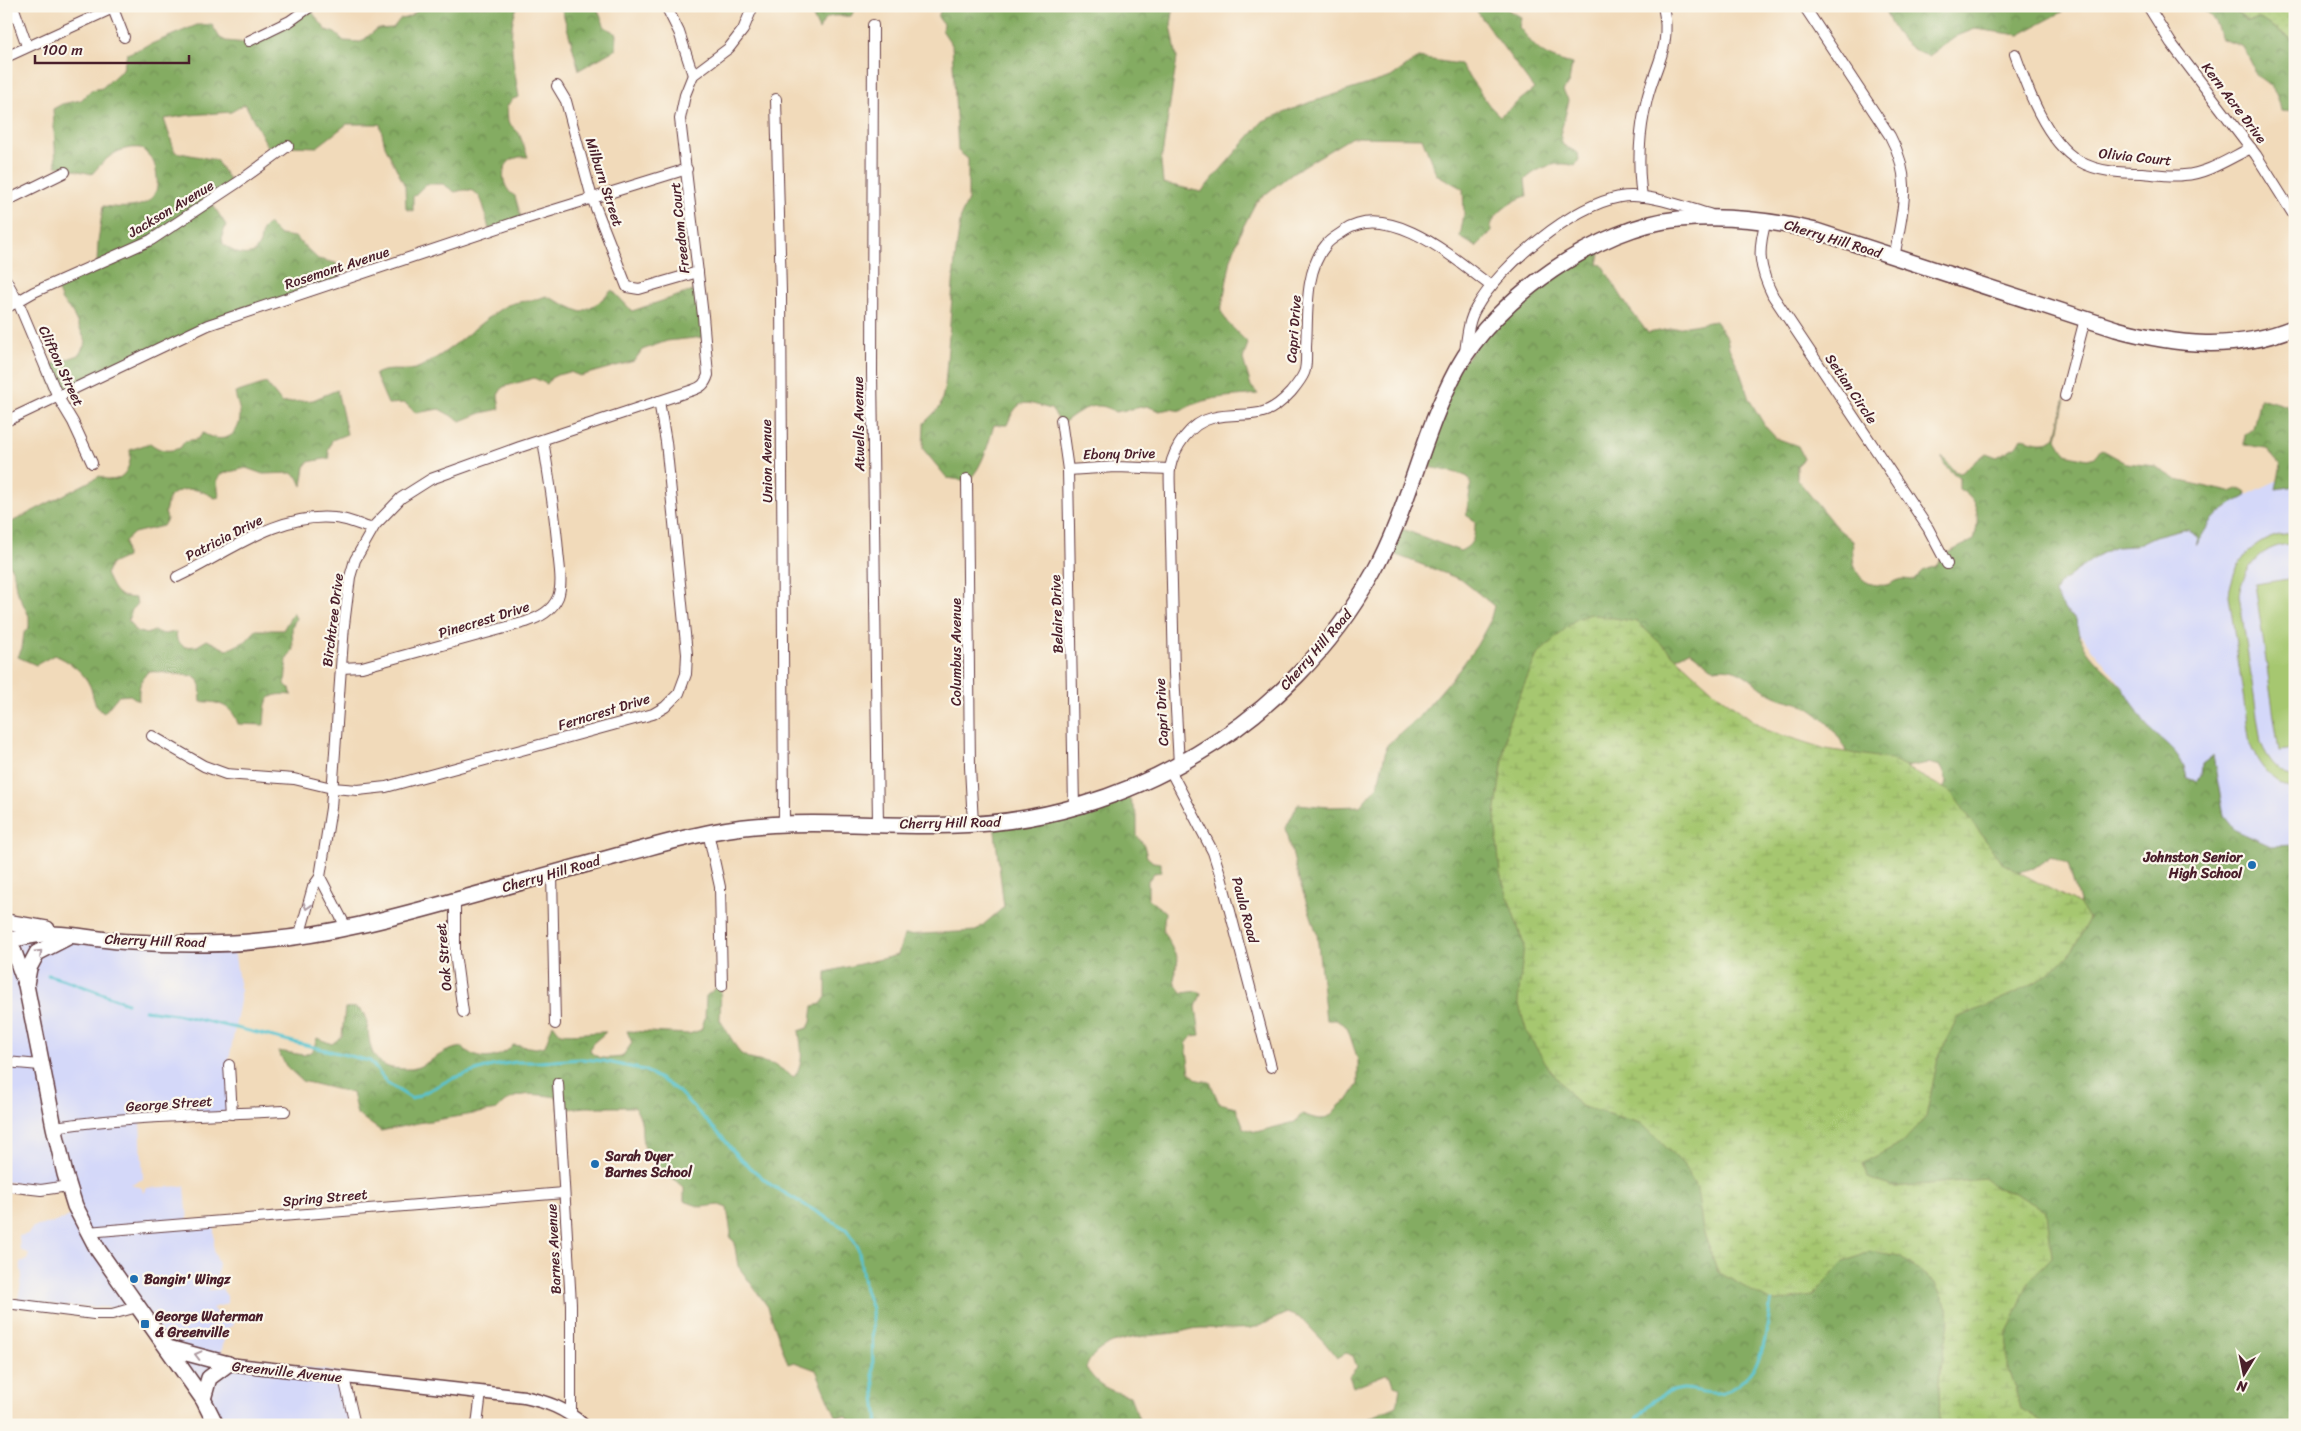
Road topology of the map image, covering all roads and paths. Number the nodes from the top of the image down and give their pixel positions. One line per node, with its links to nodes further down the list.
1 (13, 6): 12 (street)
2 (311, 6): 11 (street)
3 (666, 6): 15 (street)
4 (753, 6): 15 (street, Freedom Court)
5 (1663, 6): 22 (street)
6 (1804, 6): 28 (street)
7 (2148, 6): 19 (street, Kern Acre Drive)
8 (112, 7): 10 (street); 12 (street)
9 (873, 25): 57 (street, Atwells Avenue)
10 (124, 37)
11 (249, 41)
12 (27, 46): 14 (street)
13 (2015, 54): 19 (street, Olivia Court)
14 (6, 57)
15 (693, 75): 20 (street, Freedom Court)
16 (557, 86): 23 (street, Milburn Street)
17 (776, 99): 56 (street, Union Avenue)
18 (288, 146): 32 (street, Jackson Avenue)
19 (2251, 148): 25 (street, Kern Acre Drive)
20 (687, 169): 23 (street, Rosemont Avenue); 29 (street, Freedom Court)
21 (65, 172): 24 (street)
22 (1642, 197): 26 (street); 31 (street)
23 (592, 198): 29 (street, Milburn Street); 39 (street, Rosemont Avenue)
24 (6, 201)
25 (2295, 217)
26 (1726, 218): 27 (main road, Cherry Hill Road); 36 (main road, Cherry Hill Road)
27 (1766, 221): 28 (main road, Cherry Hill Road); 49 (street, Setian Circle)
28 (1894, 258): 34 (main road, Cherry Hill Road)
29 (698, 272): 37 (street, Freedom Court)
30 (6, 280): 32 (street, Clifton Street)
31 (1491, 286): 36 (street); 45 (street, Capri Drive)
32 (18, 302): 33 (street, Jackson Avenue); 39 (street, Clifton Street)
33 (6, 308)
34 (2085, 319): 35 (main road, Cherry Hill Road); 38 (street)
35 (2295, 327)
36 (1465, 356): 53 (main road, Cherry Hill Road)
37 (706, 381): 40 (street, Birchtree Drive)
38 (2065, 396)
39 (58, 397): 42 (street, Rosemont Avenue); 44 (street, Clifton Street)
40 (660, 401): 43 (street, Birchtree Drive); 54 (street, Ferncrest Drive)
41 (1061, 420): 46 (street, Belaire Drive)
42 (6, 421)
43 (542, 440): 48 (street, Birchtree Drive); 51 (street, Pinecrest Drive)
44 (92, 463)
45 (1170, 468): 46 (street, Ebony Drive); 53 (street, Capri Drive)
46 (1068, 470): 55 (street, Belaire Drive)
47 (967, 479): 58 (street, Columbus Avenue)
48 (372, 529): 50 (street, Patricia Drive); 51 (street, Birchtree Drive)
49 (1947, 564)
50 (177, 577)
51 (342, 668): 54 (street, Birchtree Drive)
52 (152, 736): 54 (street, Ferncrest Drive)
53 (1174, 767): 55 (main road, Cherry Hill Road); 77 (street, Paula Road)
54 (332, 788): 61 (street, Birchtree Drive)
55 (1074, 808): 58 (main road, Cherry Hill Road)
56 (784, 823): 57 (main road, Cherry Hill Road); 59 (main road, Cherry Hill Road)
57 (878, 824): 58 (main road, Cherry Hill Road)
58 (973, 824)
59 (708, 832): 60 (main road, Cherry Hill Road); 71 (street)
60 (552, 874): 62 (main road, Cherry Hill Road); 73 (street)
61 (320, 878): 64 (street); 66 (street, Birchtree Drive, one-way to 66)
62 (455, 900): 64 (main road, Cherry Hill Road); 72 (street, Oak Street)
63 (6, 922): 68 (main road)
64 (347, 929): 66 (main road, Cherry Hill Road)
65 (70, 936): 67 (main road, Cherry Hill Road); 68 (main road, Cherry Hill Road); 70 (main road, one-way to 65)
66 (299, 937): 68 (main road, Cherry Hill Road)
67 (7, 940): 70 (main road)
68 (108, 940)
69 (6, 959): 75 (main road)
70 (26, 985): 75 (main road)
71 (722, 986)
72 (463, 1012)
73 (554, 1024)
74 (6, 1062): 75 (street)
75 (40, 1065): 81 (main road)
76 (228, 1065): 80 (street)
77 (1271, 1067)
78 (558, 1083): 84 (street, Barnes Avenue)
79 (285, 1111): 80 (street, George Street)
80 (232, 1114): 81 (street, George Street)
81 (54, 1128): 83 (main road)
82 (6, 1186): 83 (street)
83 (68, 1186): 85 (main road)
84 (564, 1193): 85 (street, Spring Street); 94 (street, Barnes Avenue)
85 (87, 1232): 87 (main road)
86 (6, 1303): 87 (street)
87 (138, 1307): 88 (main road)
88 (168, 1348): 89 (main road, one-way to 88); 91 (main road)
89 (221, 1366): 90 (street, Greenville Avenue); 91 (main road, Greenville Avenue); 93 (main road)
90 (344, 1378): 92 (street, Greenville Avenue); 98 (street)
91 (189, 1379): 93 (main road)
92 (481, 1393): 94 (street, Greenville Avenue); 99 (street)
93 (203, 1399): 96 (main road)
94 (571, 1414): 100 (street, Greenville Avenue)
95 (6, 1424): 97 (street)
96 (213, 1424)
97 (37, 1425)
98 (355, 1425)
99 (477, 1425)
100 (583, 1425)

